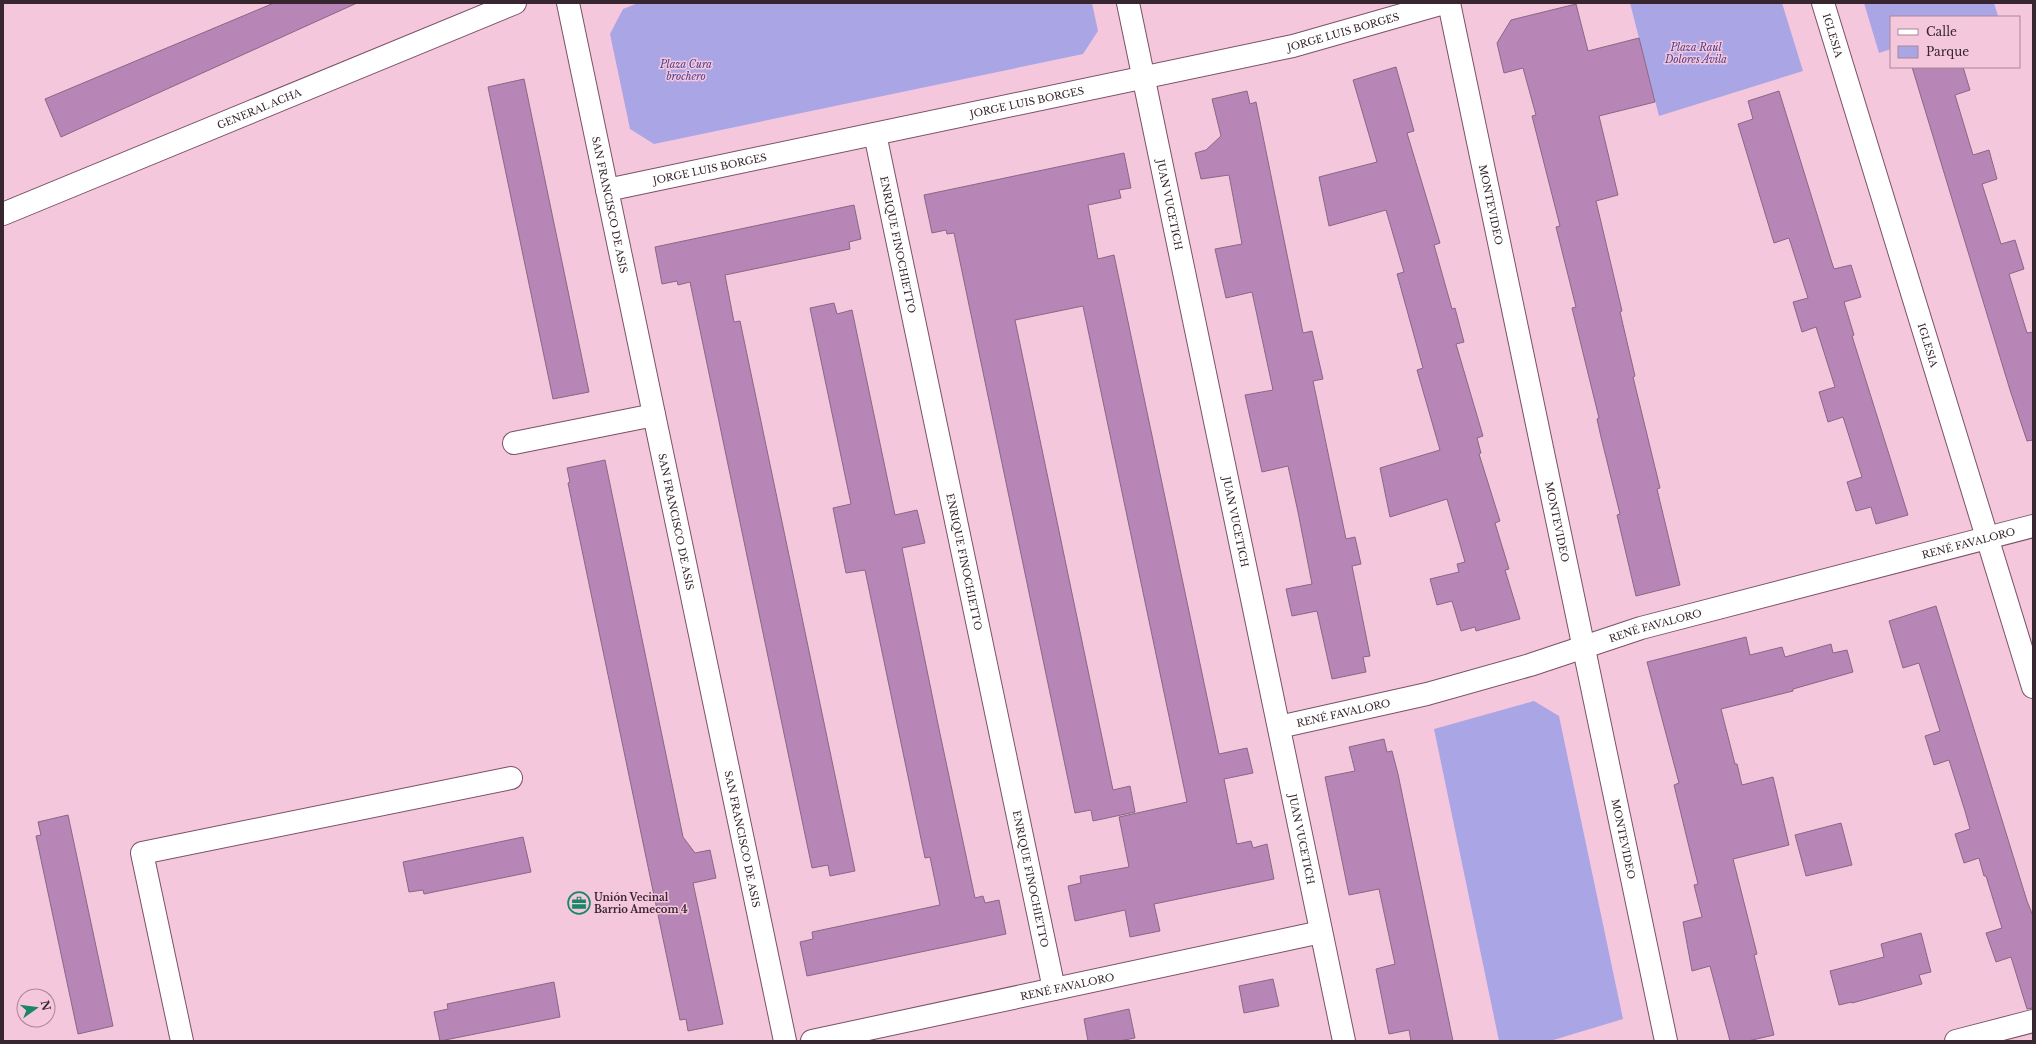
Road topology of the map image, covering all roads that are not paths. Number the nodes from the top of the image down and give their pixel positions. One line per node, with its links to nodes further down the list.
1 (515, 3): 10 (street, GENERAL ACHA)
2 (568, 3): 9 (street, SAN FRANCISCO DE ASIS)
3 (1128, 3): 7 (street, JUAN VUCETICH)
4 (1444, 3): 7 (street, JORGE LUIS BORGES)
5 (1449, 3): 15 (street, MONTEVIDEO)
6 (1823, 3): 14 (street, IGLESIA)
7 (1144, 77): 8 (street, JORGE LUIS BORGES); 17 (street, JUAN VUCETICH)
8 (875, 134): 9 (street, JORGE LUIS BORGES); 20 (street, ENRIQUE FINOCHIETTO)
9 (607, 190): 11 (street, SAN FRANCISCO DE ASIS)
10 (3, 214)
11 (654, 414): 12 (street); 23 (street, SAN FRANCISCO DE ASIS)
12 (514, 443)
13 (2033, 526): 14 (street, RENÉ FAVALORO)
14 (1987, 538): 15 (street, RENÉ FAVALORO); 16 (street, IGLESIA)
15 (1584, 647): 17 (street, RENÉ FAVALORO); 26 (street, MONTEVIDEO)
16 (2033, 687)
17 (1279, 727): 19 (street, JUAN VUCETICH)
18 (511, 778): 22 (street)
19 (1321, 932): 20 (street, RENÉ FAVALORO); 25 (street, JUAN VUCETICH)
20 (1054, 990): 24 (street, RENÉ FAVALORO)
21 (2033, 1021): 27 (street)
22 (182, 1041)
23 (785, 1041)
24 (812, 1041)
25 (1344, 1041)
26 (1666, 1041)
27 (1956, 1041)

